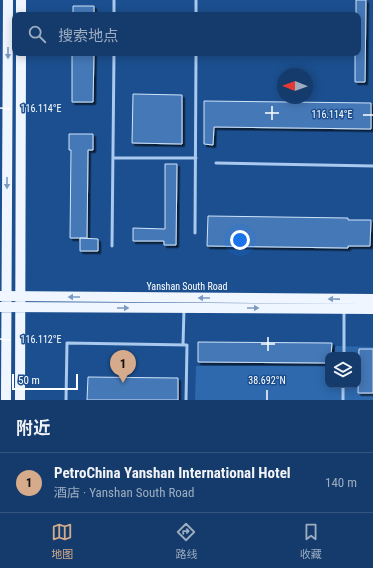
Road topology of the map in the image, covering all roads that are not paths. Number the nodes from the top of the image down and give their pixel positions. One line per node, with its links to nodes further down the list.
1 (8, 0): 8 (main road)
2 (21, 0): 5 (main road)
3 (114, 0): 6 (lane)
4 (196, 0): 7 (lane)
5 (21, 12)
6 (114, 12)
7 (196, 12)
8 (4, 29): 18 (main road, one-way to 18)
9 (21, 56): 19 (main road)
10 (114, 56): 12 (lane)
11 (196, 56): 13 (lane)
12 (113, 158): 13 (lane); 17 (lane)
13 (196, 158): 16 (lane)
14 (216, 163): 15 (lane)
15 (373, 166)
16 (195, 233)
17 (112, 246)
18 (3, 296): 19 (main road, Yanshan South Road); 21 (main road)
19 (20, 296): 20 (main road, Yanshan South Road, one-way to 19); 22 (main road)
20 (373, 299)
21 (3, 307): 22 (main road); 29 (main road)
22 (20, 307): 23 (main road, one-way to 23); 30 (main road)
23 (184, 308): 24 (main road, one-way to 24); 26 (lane)
24 (344, 309): 25 (main road); 27 (lane)
25 (373, 309)
26 (183, 345): 31 (lane); 32 (lane)
27 (344, 352)
28 (343, 388): 33 (lane)
29 (6, 400)
30 (20, 400)
31 (66, 400)
32 (186, 400)
33 (343, 400)

